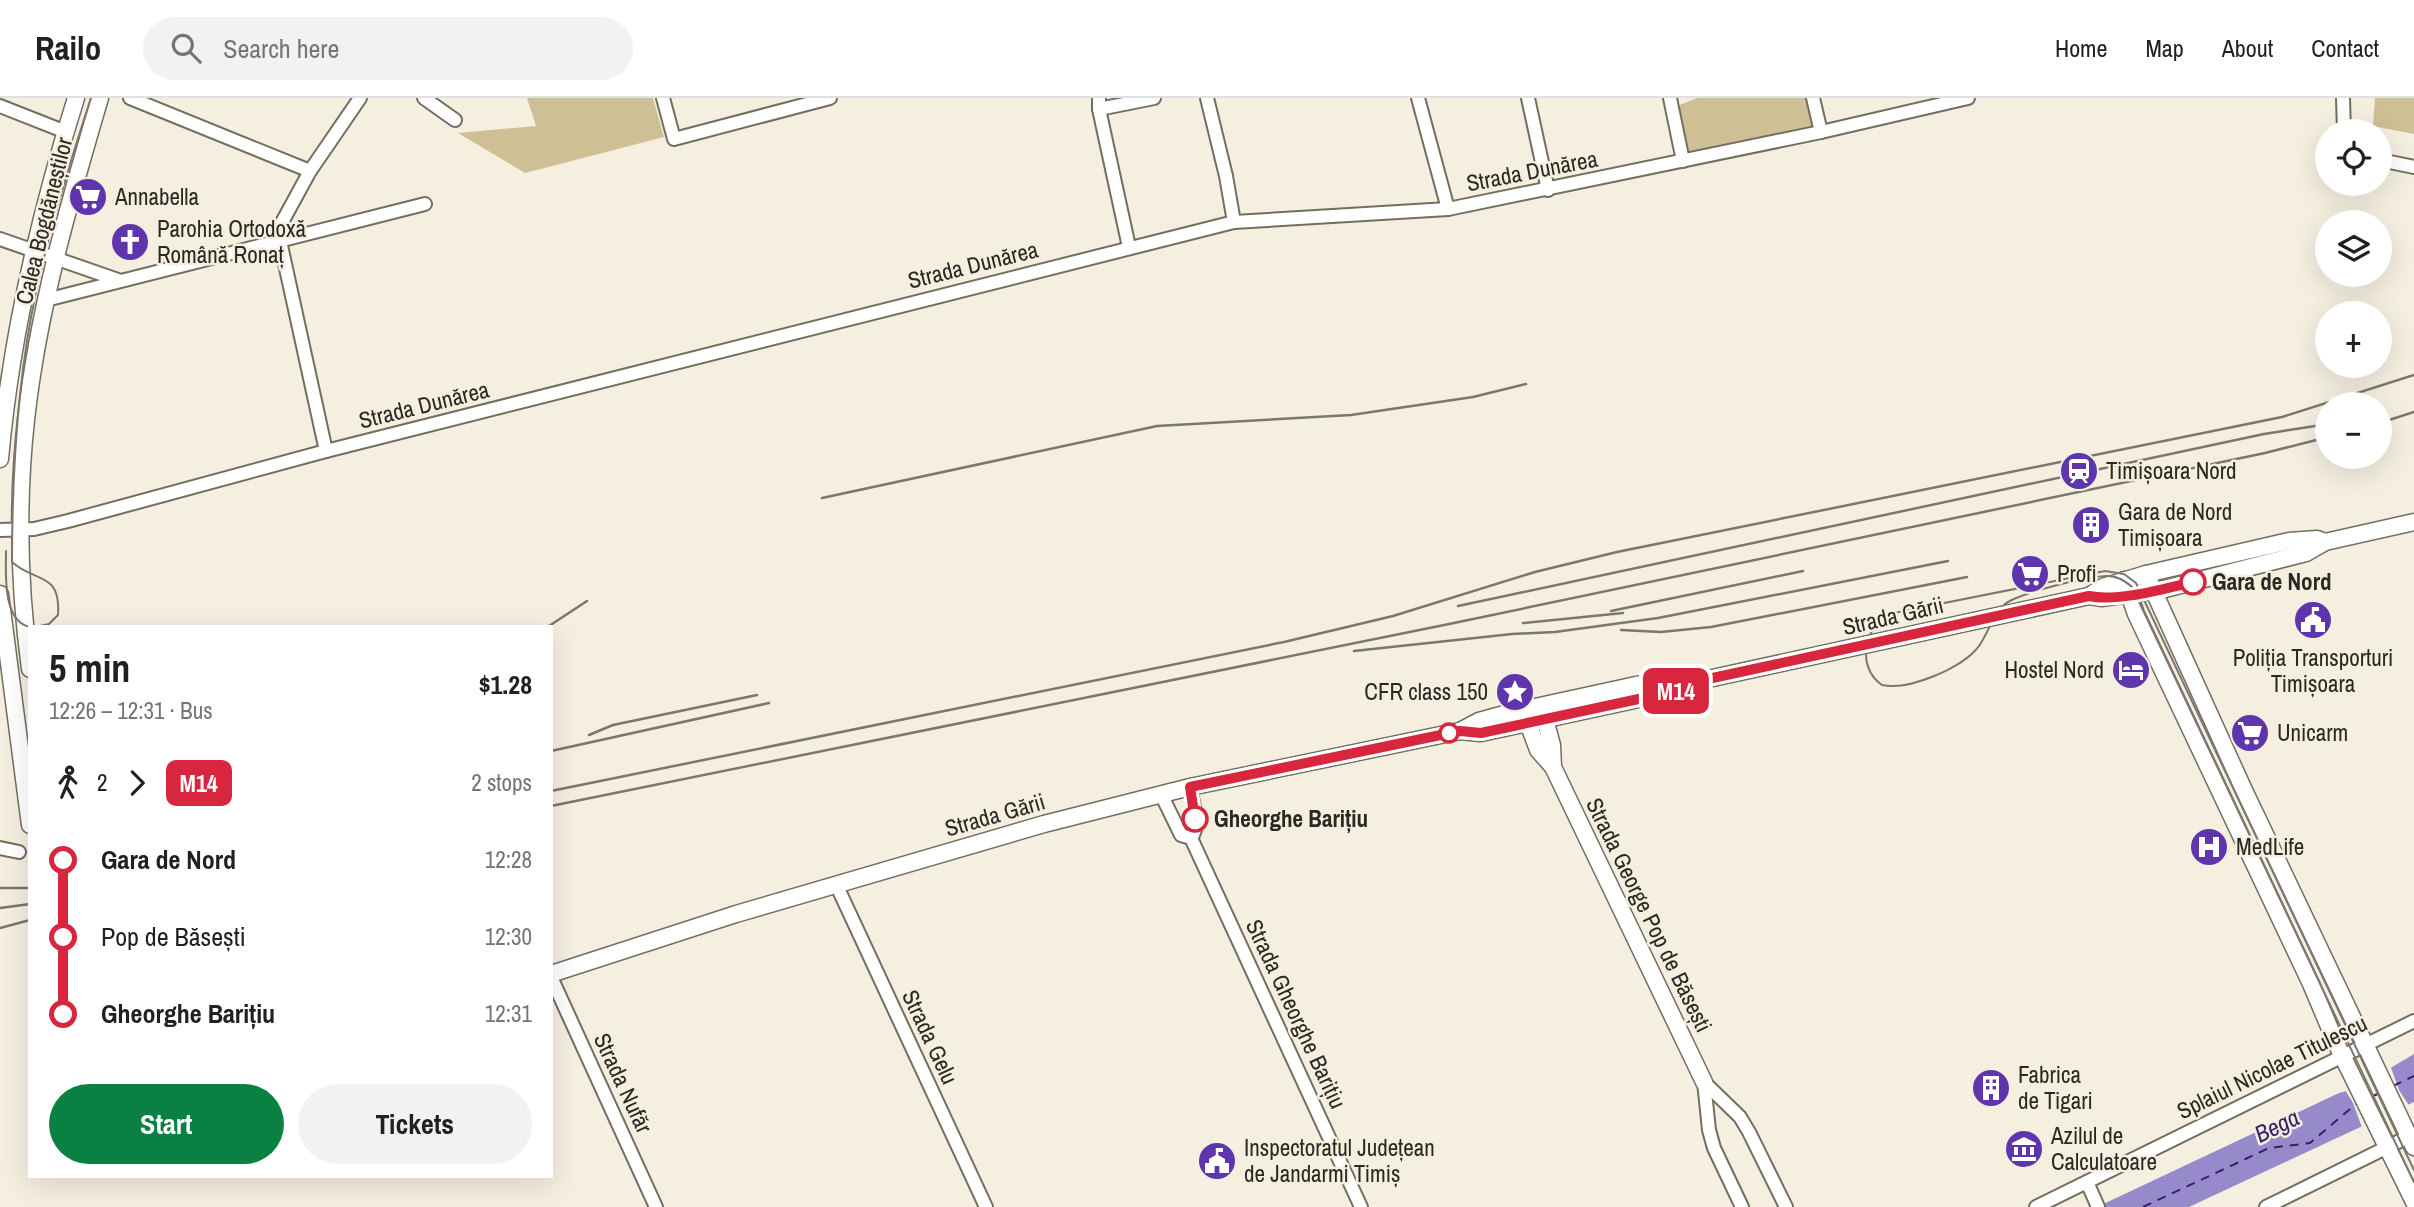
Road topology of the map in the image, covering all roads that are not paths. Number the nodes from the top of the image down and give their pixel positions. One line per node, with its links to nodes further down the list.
1 (76, 98): 20 (main road, Calea Bogdăneștilor)
2 (100, 98): 34 (main road, Calea Bogdăneștilor)
3 (130, 98): 25 (street)
4 (360, 98): 25 (street)
5 (424, 98): 19 (street)
6 (663, 98): 7 (street)
7 (830, 98)
8 (1154, 98): 16 (street)
9 (1207, 98): 29 (street)
10 (1418, 98): 28 (street)
11 (1528, 98): 26 (street)
12 (1670, 98): 22 (street)
13 (1813, 98): 21 (street)
14 (1968, 98): 21 (street, Strada Dunărea)
15 (2343, 98): 18 (street)
16 (1099, 104): 32 (street)
17 (0, 106): 20 (street)
18 (2344, 119)
19 (455, 120)
20 (65, 132): 33 (main road, Calea Bogdăneștilor)
21 (1821, 132): 22 (street, Strada Dunărea)
22 (1684, 161): 26 (street, Strada Dunărea)
23 (2392, 162): 24 (street)
24 (2414, 167)
25 (310, 171): 31 (street)
26 (1548, 190): 28 (street, Strada Dunărea)
27 (425, 204): 31 (street)
28 (1448, 209): 29 (street, Strada Dunărea)
29 (1234, 222): 32 (street, Strada Dunărea)
30 (0, 239): 33 (street)
31 (280, 241): 35 (street); 37 (street)
32 (1129, 247): 37 (street, Strada Dunărea)
33 (33, 250): 34 (street); 38 (main road, Calea Bogdăneștilor)
34 (56, 259): 35 (street); 36 (main road, Calea Bogdăneștilor)
35 (118, 280): 36 (street)
36 (46, 300): 41 (main road, Calea Bogdăneștilor)
37 (326, 452): 41 (street, Strada Dunărea)
38 (0, 459)
39 (2414, 522): 42 (main road)
40 (0, 530): 41 (street, Strada Dunărea)
41 (20, 530): 47 (main road, Calea Bogdăneștilor)
42 (2290, 548): 43 (main road); 45 (main road)
43 (2146, 574): 44 (main road); 45 (main road)
44 (2126, 587): 45 (main road); 48 (main road, Strada Gării); 62 (main road)
45 (2153, 590): 61 (main road)
46 (0, 594): 53 (main road)
47 (28, 656)
48 (1543, 713): 49 (main road, Strada Gării); 50 (main road, Strada George Pop de Băsești)
49 (1525, 716): 50 (main road, Strada George Pop de Băsești); 51 (main road, Strada Gării)
50 (1553, 767): 63 (main road, Strada George Pop de Băsești)
51 (1190, 787): 52 (main road, Strada Gării); 54 (street, Strada Gheorghe Barițiu)
52 (1161, 794): 54 (street, Strada Gheorghe Barițiu); 57 (main road, Strada Gării)
53 (28, 809)
54 (1191, 838): 70 (street, Strada Gheorghe Barițiu)
55 (0, 848): 56 (street)
56 (19, 852)
57 (836, 884): 58 (main road, Strada Gării); 69 (street, Strada Gelu)
58 (553, 974)
59 (553, 979): 68 (street, Strada Nufăr)
60 (2414, 1021): 61 (street, Splaiul Nicolae Titulescu)
61 (2368, 1050): 62 (street, Splaiul Nicolae Titulescu); 64 (main road)
62 (2345, 1062): 65 (main road); 66 (street, Splaiul Nicolae Titulescu)
63 (1704, 1082): 71 (street, Strada George Pop de Băsești); 72 (street, Strada George Pop de Băsești)
64 (2411, 1136): 65 (street)
65 (2384, 1143): 67 (main road); 75 (street)
66 (2090, 1187): 73 (street, Splaiul Nicolae Titulescu); 74 (street)
67 (2414, 1202)
68 (656, 1207)
69 (986, 1207)
70 (1361, 1207)
71 (1742, 1207)
72 (1786, 1207)
73 (2036, 1207)
74 (2098, 1207)
75 (2266, 1207)

